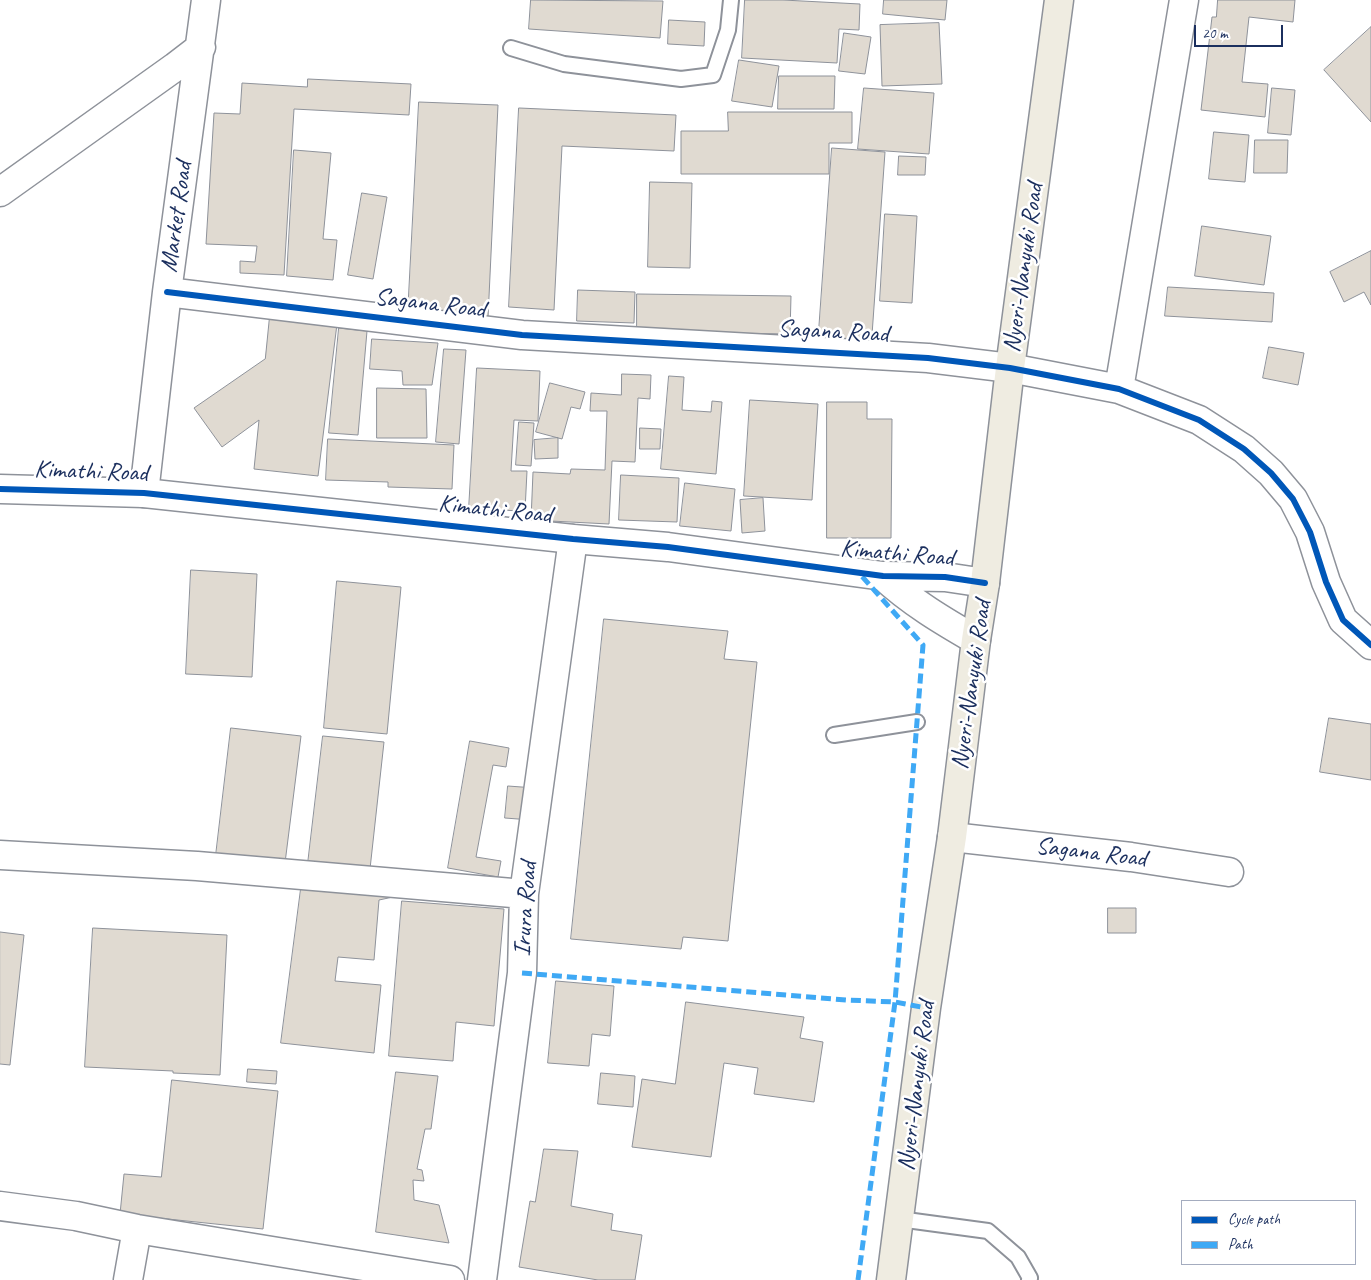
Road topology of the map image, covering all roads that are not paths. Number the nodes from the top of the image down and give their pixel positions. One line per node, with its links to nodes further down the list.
1 (206, 0): 5 (street, Market Road)
2 (731, 0): 6 (lane)
3 (1059, 0): 9 (highway, Nyeri-Nanyuki Road)
4 (1184, 0): 10 (street)
5 (201, 47): 7 (street); 8 (street, Market Road)
6 (511, 48)
7 (0, 192)
8 (167, 292): 9 (street, Sagana Road); 12 (street, Market Road)
9 (1010, 368): 10 (street, Sagana Road); 15 (highway, Nyeri-Nanyuki Road)
10 (1119, 389): 17 (street, Sagana Road)
11 (0, 489): 12 (street, Kimathi Road)
12 (144, 493): 13 (street, Kimathi Road)
13 (573, 539): 14 (street, Kimathi Road); 23 (street, Irura Road)
14 (882, 576): 15 (street, Kimathi Road); 16 (street, Kimathi Road)
15 (985, 583): 16 (highway, Nyeri-Nanyuki Road)
16 (976, 640): 20 (highway, Nyeri-Nanyuki Road)
17 (1371, 645)
18 (917, 722): 19 (lane)
19 (834, 735)
20 (952, 837): 22 (street, Sagana Road); 25 (highway, Nyeri-Nanyuki Road)
21 (0, 855): 23 (street)
22 (1229, 872)
23 (524, 894): 29 (street, Irura Road)
24 (0, 1206): 26 (street)
25 (899, 1219): 30 (highway, Nyeri-Nanyuki Road); 31 (lane)
26 (137, 1229): 27 (street); 28 (street)
27 (128, 1280)
28 (450, 1280)
29 (482, 1280)
30 (891, 1280)
31 (1029, 1280)

